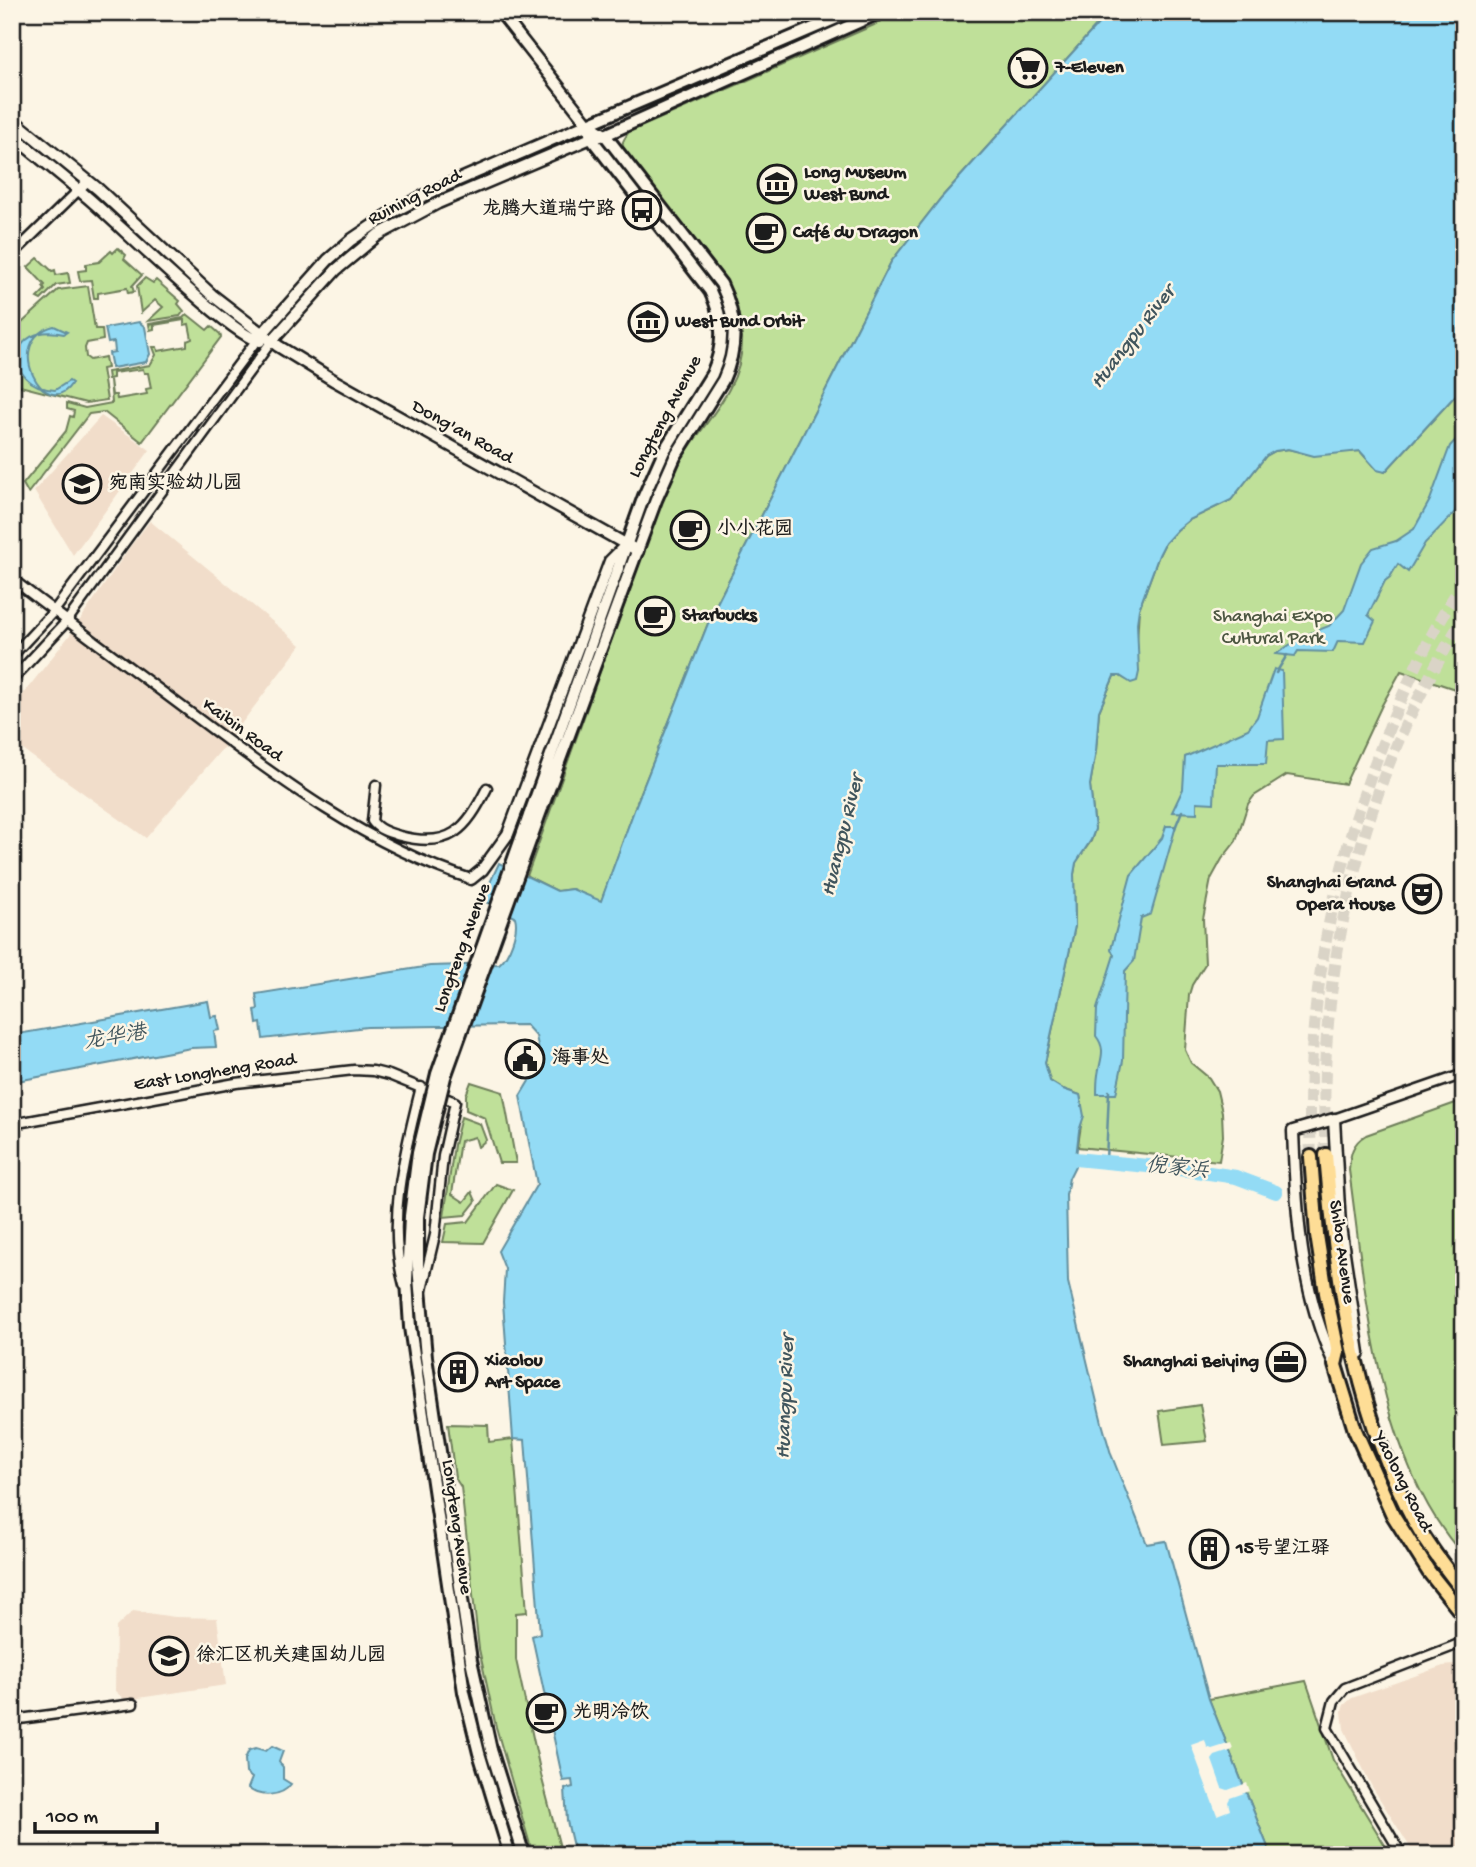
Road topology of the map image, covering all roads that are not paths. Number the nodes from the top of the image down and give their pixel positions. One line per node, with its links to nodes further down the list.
1 (500, 12): 5 (street)
2 (851, 12): 5 (main road, Ruining Road)
3 (881, 12): 7 (main road, Ruining Road)
4 (12, 119): 9 (street, Dong'an Road)
5 (588, 124): 7 (street); 8 (main road, Longteng Avenue); 12 (street, Ruining Road)
6 (12, 135): 10 (street, Dong'an Road)
7 (606, 135): 8 (street, Ruining Road); 15 (main road, Longteng Avenue)
8 (591, 138): 13 (street, Ruining Road); 14 (main road, Longteng Avenue)
9 (88, 181): 10 (street); 12 (street, Dong'an Road)
10 (80, 191): 11 (street); 12 (street, Dong'an Road)
11 (12, 255)
12 (258, 338): 13 (street, Dong'an Road); 17 (street, Ruining Road)
13 (271, 342): 14 (street, Dong'an Road); 18 (street, Ruining Road)
14 (625, 545): 15 (street, Dong'an Road); 21 (main road, Longteng Avenue); 24 (street)
15 (638, 551): 21 (main road, Longteng Avenue)
16 (12, 579): 17 (street, Kaibin Road)
17 (54, 611): 18 (street, Kaibin Road); 19 (street, Ruining Road)
18 (67, 621): 20 (street, Ruining Road); 24 (street, Kaibin Road)
19 (12, 656)
20 (12, 680)
21 (579, 692): 31 (main road, Longteng Avenue, bridge)
22 (376, 785): 23 (street)
23 (487, 788)
24 (471, 879)
25 (1464, 1073): 27 (street)
26 (421, 1087): 28 (street, East Longheng Road); 32 (street, East Longheng Road); 33 (street)
27 (1334, 1119): 35 (street); 36 (street)
28 (12, 1124)
29 (1326, 1155): 34 (main road, Shibo Avenue)
30 (1311, 1157): 35 (main road, Shibo Avenue)
31 (414, 1216): 32 (main road, Longteng Avenue); 33 (main road, Longteng Avenue)
32 (421, 1296): 43 (main road, Longteng Avenue)
33 (408, 1297): 42 (main road, Longteng Avenue)
34 (1353, 1347): 36 (main road, Yaolong Road)
35 (1337, 1358): 38 (main road, Yaolong Road)
36 (1362, 1385): 37 (main road, Yaolong Road)
37 (1464, 1592)
38 (1464, 1616)
39 (1464, 1642): 44 (street)
40 (133, 1704): 41 (street)
41 (12, 1720)
42 (510, 1855)
43 (524, 1855)
44 (1402, 1855)

